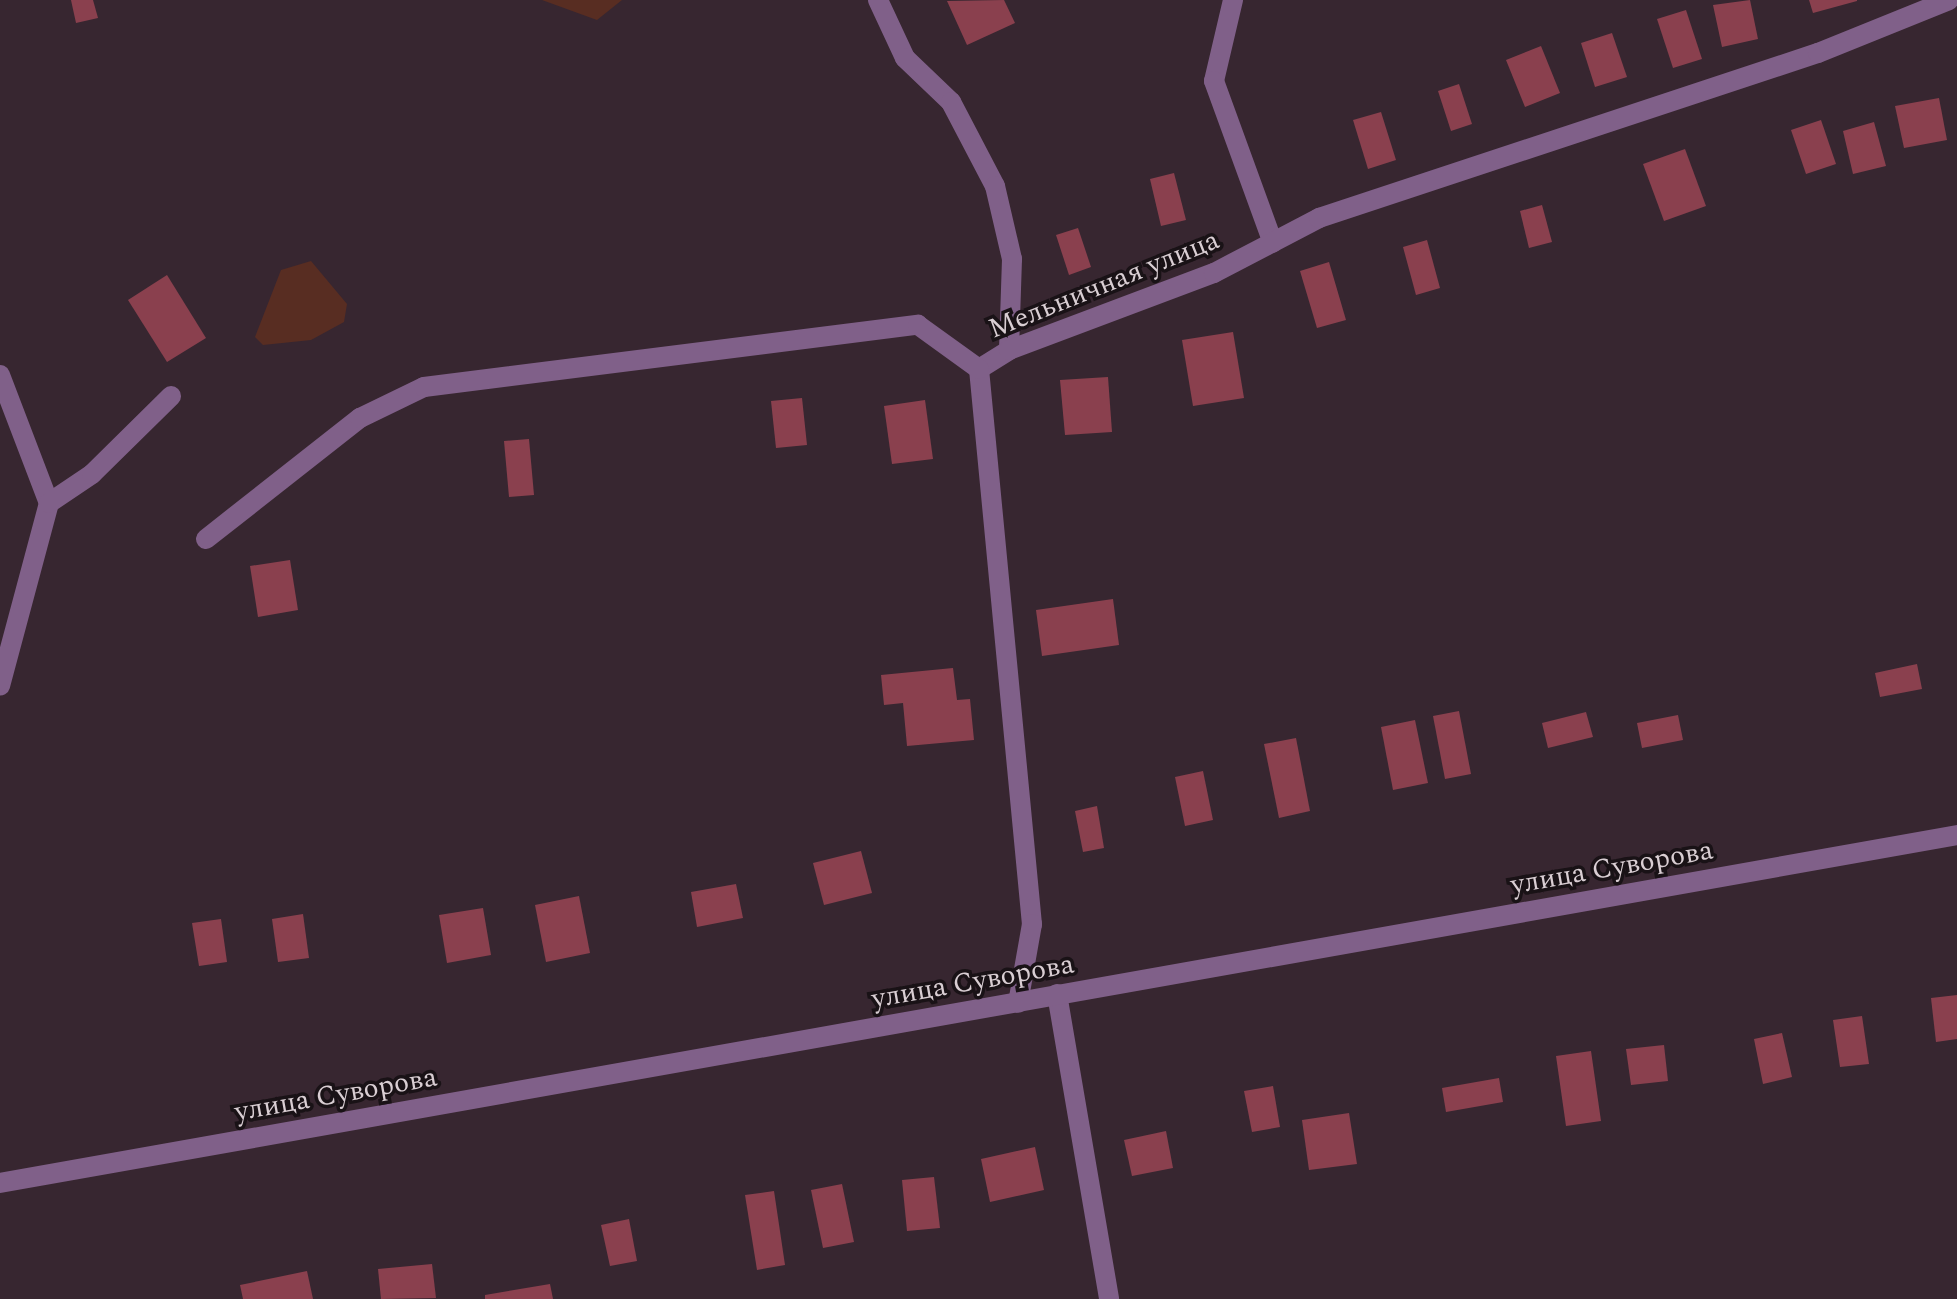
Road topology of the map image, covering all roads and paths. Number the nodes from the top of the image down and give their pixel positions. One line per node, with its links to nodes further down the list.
1 (878, 0): 5 (street)
2 (1233, 0): 4 (street)
3 (1949, 0): 4 (street, Мельничная улица)
4 (1273, 243): 5 (street, Мельничная улица)
5 (1009, 350): 6 (street, Мельничная улица)
6 (979, 369): 10 (street, Мельничная улица); 14 (street)
7 (0, 375): 9 (street)
8 (171, 396): 9 (street)
9 (49, 503): 11 (street)
10 (206, 539)
11 (0, 686)
12 (1957, 835): 13 (street, улица Суворова)
13 (1057, 994): 14 (street, улица Суворова); 16 (street)
14 (1018, 1003): 15 (street, улица Суворова)
15 (0, 1183)
16 (1109, 1299)

